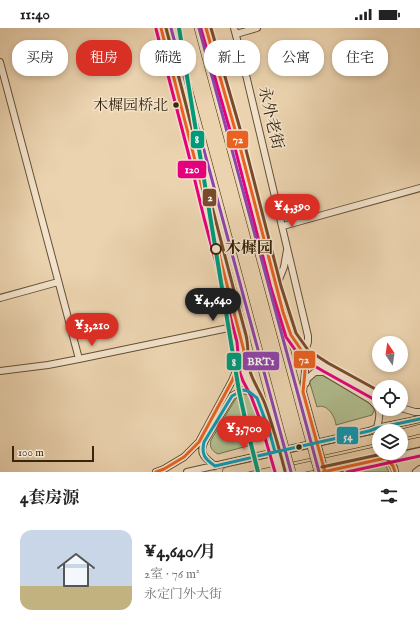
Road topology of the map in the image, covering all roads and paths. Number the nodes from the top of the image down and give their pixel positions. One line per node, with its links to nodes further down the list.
1 (161, 28): 12 (street)
2 (171, 28): 11 (highway)
3 (199, 28): 55 (highway, bridge)
4 (206, 28): 7 (street)
5 (257, 28): 6 (street)
6 (235, 31)
7 (209, 40)
8 (0, 62): 18 (street)
9 (219, 76): 19 (street)
10 (246, 76): 15 (street, 永外老街)
11 (203, 148): 12 (highway); 17 (highway)
12 (202, 185): 14 (street)
13 (420, 188): 15 (street)
14 (209, 217): 17 (highway); 22 (street)
15 (283, 226): 16 (street, 永外老街)
16 (288, 247): 19 (street); 24 (street, 永外老街)
17 (233, 258): 21 (highway)
18 (58, 282): 20 (street); 25 (street)
19 (276, 287): 24 (street)
20 (0, 298)
21 (247, 311): 23 (street); 54 (highway, bridge)
22 (238, 326): 23 (street); 25 (street)
23 (244, 351): 30 (street); 49 (street)
24 (304, 354): 28 (street); 29 (street)
25 (79, 360): 27 (street)
26 (0, 364): 27 (street)
27 (1, 371)
28 (304, 392): 34 (street); 56 (street, bridge)
29 (372, 393)
30 (257, 398): 47 (street); 52 (street, bridge)
31 (408, 410): 32 (street)
32 (420, 412)
33 (420, 419): 35 (street)
34 (378, 424)
35 (396, 424)
36 (420, 429): 38 (highway)
37 (372, 430): 47 (street)
38 (408, 432)
39 (372, 440): 51 (highway)
40 (420, 442): 41 (highway)
41 (408, 445)
42 (420, 451): 44 (street)
43 (372, 453): 53 (highway)
44 (408, 453)
45 (377, 460): 56 (street)
46 (388, 460): 57 (street)
47 (215, 466): 50 (street)
48 (420, 469): 58 (street)
49 (156, 472)
50 (186, 472)
51 (227, 472)
52 (280, 472)
53 (284, 472)
54 (291, 472)
55 (319, 472)
56 (324, 472)
57 (395, 472)
58 (416, 472)

